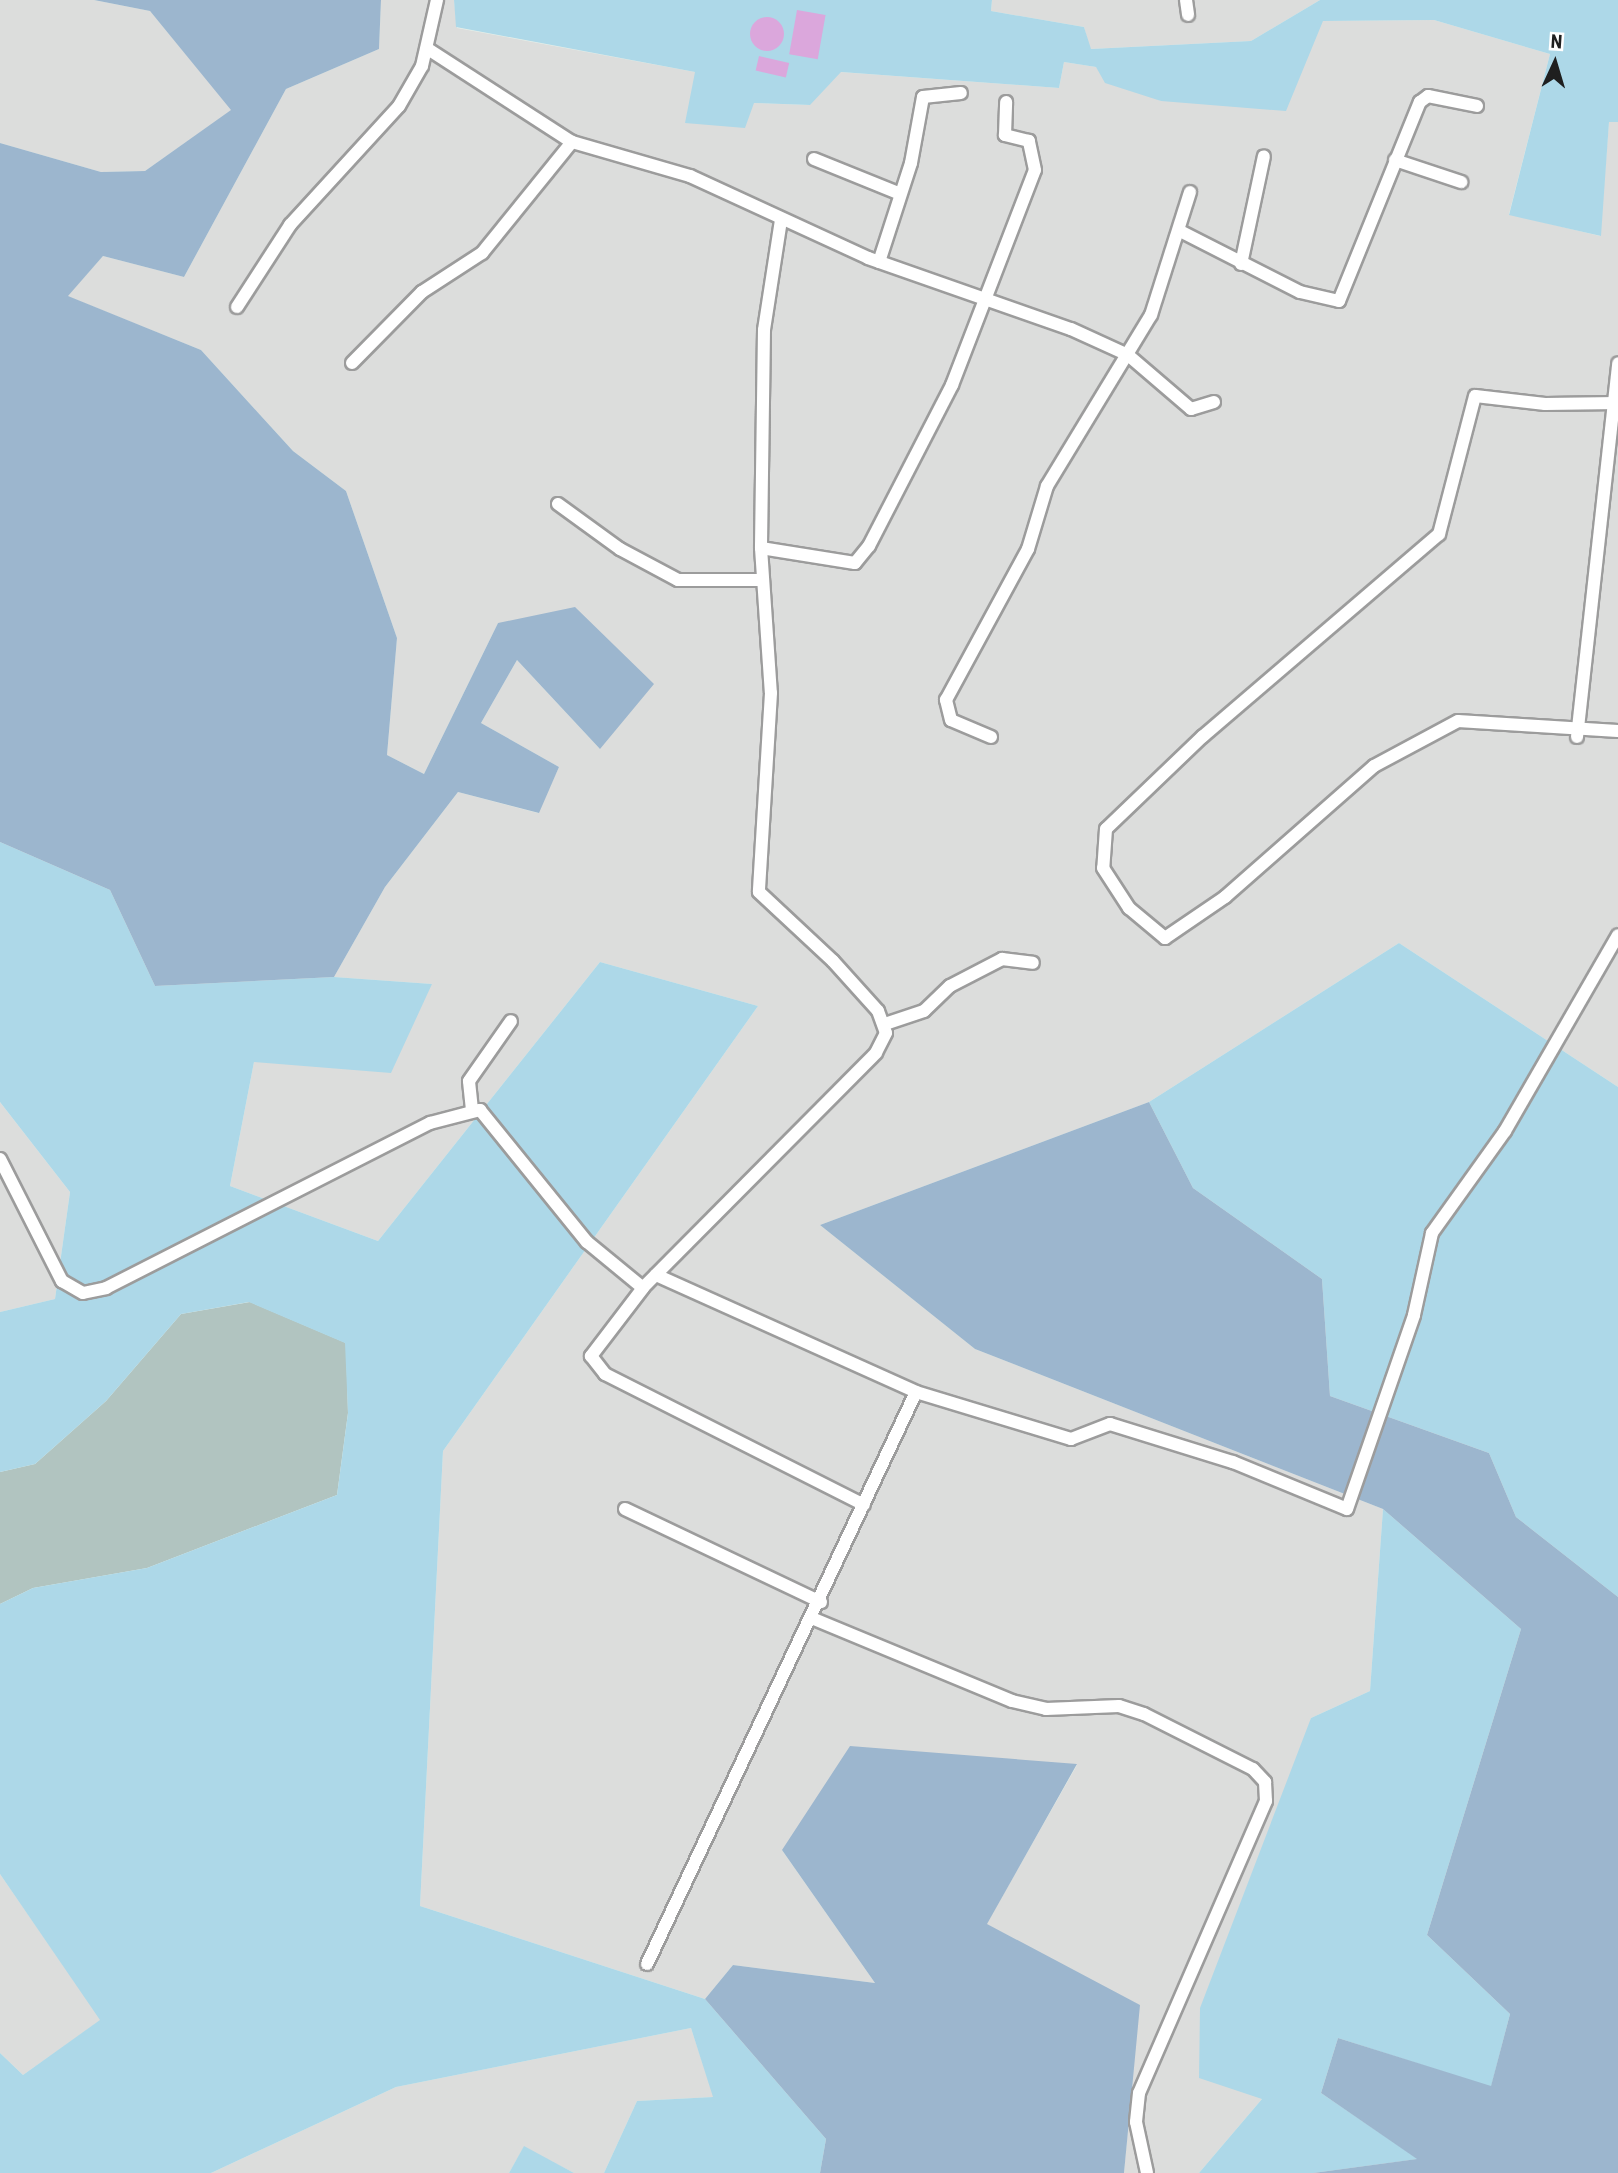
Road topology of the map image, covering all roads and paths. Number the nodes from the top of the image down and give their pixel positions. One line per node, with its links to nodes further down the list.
1 (437, 0): 4 (street)
2 (1186, 0): 3 (street)
3 (1188, 15)
4 (428, 49): 8 (street); 20 (street)
5 (961, 93): 14 (street)
6 (1006, 102): 19 (street)
7 (1477, 106): 11 (street)
8 (572, 142): 15 (street); 22 (street)
9 (1264, 156): 18 (street)
10 (814, 159): 14 (street)
11 (1395, 160): 12 (street); 18 (street)
12 (1461, 182)
13 (1190, 192): 16 (street)
14 (898, 193): 17 (street)
15 (781, 220): 17 (street); 27 (street)
16 (1182, 232): 18 (street); 21 (street)
17 (879, 262): 19 (street)
18 (1241, 264)
19 (988, 298): 21 (street); 27 (street)
20 (237, 307)
21 (1128, 355): 24 (street); 31 (street)
22 (352, 363)
23 (1618, 363): 25 (street)
24 (1214, 402)
25 (1614, 403): 30 (street); 30 (street)
26 (558, 504): 28 (street)
27 (761, 548): 28 (street)
28 (762, 580): 35 (street)
29 (1618, 732): 30 (street)
30 (1577, 735)
31 (990, 737)
32 (1618, 935): 40 (street)
33 (1033, 963): 35 (street)
34 (511, 1020): 36 (street)
35 (885, 1024): 38 (street)
36 (471, 1111): 37 (street); 39 (street)
37 (0, 1159)
38 (656, 1275): 39 (street); 40 (street)
39 (643, 1288): 41 (street)
40 (916, 1392): 41 (street)
41 (864, 1505): 43 (street)
42 (625, 1509): 43 (street)
43 (821, 1602): 44 (street)
44 (814, 1619): 45 (street); 46 (street)
45 (647, 1964)
46 (1147, 2173)

